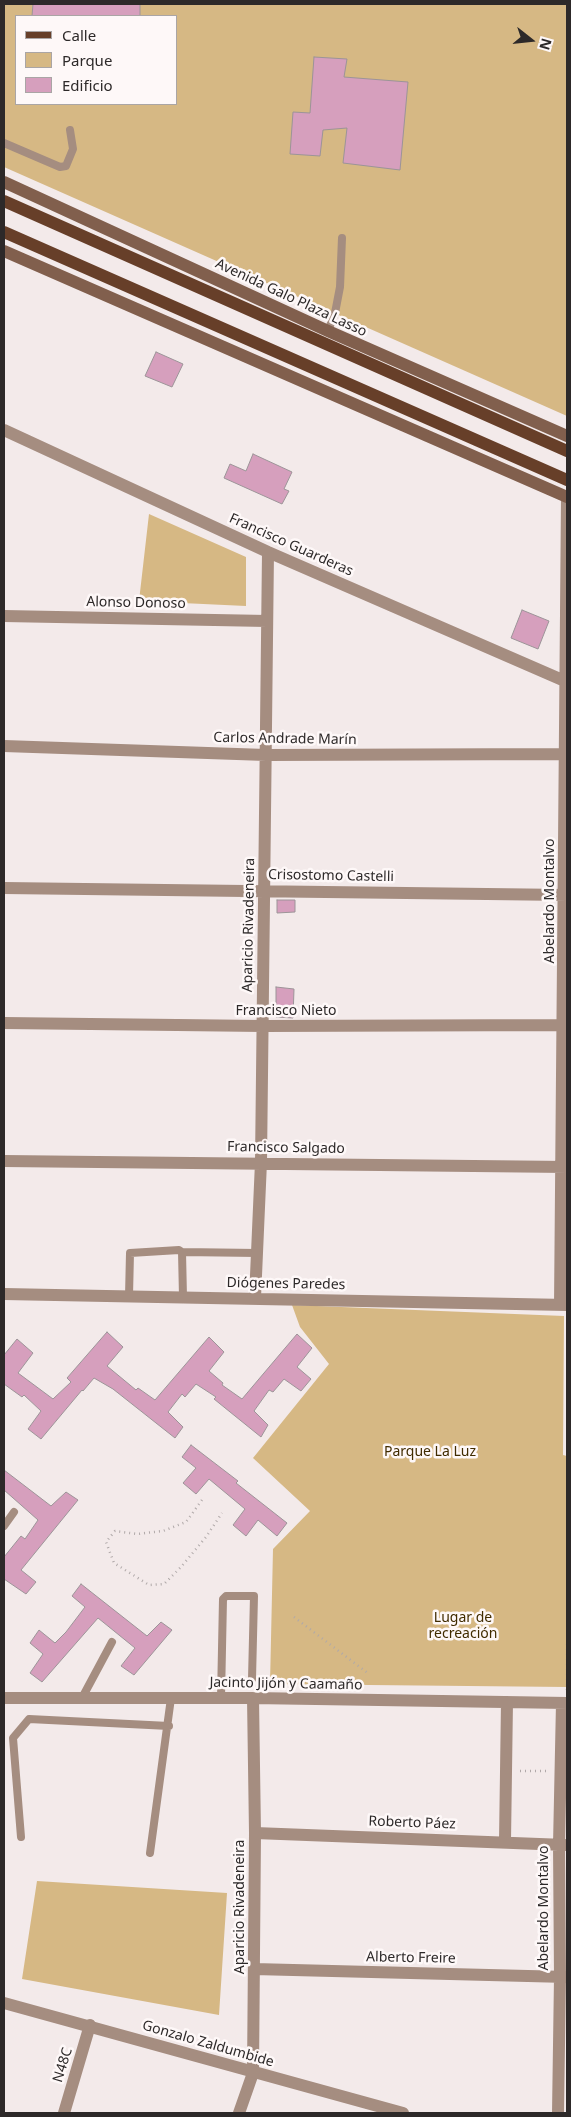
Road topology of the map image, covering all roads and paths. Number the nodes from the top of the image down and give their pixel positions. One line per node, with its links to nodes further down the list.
1 (70, 130): 2 (lane)
2 (4, 143)
3 (4, 182): 8 (main road, Avenida Galo Plaza Lasso)
4 (4, 201): 11 (main road, Avenida Galo Plaza Lasso)
5 (4, 232): 12 (main road)
6 (342, 238): 8 (lane)
7 (4, 251): 13 (main road)
8 (328, 331): 10 (main road, Avenida Galo Plaza Lasso)
9 (4, 430): 14 (street, Francisco Guarderas)
10 (567, 436)
11 (567, 451)
12 (567, 480)
13 (567, 497): 17 (street, Abelardo Montalvo)
14 (268, 552): 16 (street, Aparicio Rivadeneira); 17 (street, Francisco Guarderas)
15 (4, 616): 16 (street, Alonso Donoso)
16 (268, 620): 20 (street, Aparicio Rivadeneira)
17 (566, 682): 19 (street, Abelardo Montalvo)
18 (4, 746): 20 (street, Carlos Andrade Marín)
19 (565, 754): 20 (street, Carlos Andrade Marín); 23 (street, Abelardo Montalvo)
20 (266, 755): 22 (street, Aparicio Rivadeneira)
21 (4, 888): 22 (street, Crisostomo Castelli)
22 (264, 890): 23 (street, Crisostomo Castelli); 26 (street, Aparicio Rivadeneira)
23 (566, 895): 25 (street, Abelardo Montalvo)
24 (4, 1023): 26 (street, Francisco Nieto)
25 (566, 1025): 26 (street, Francisco Nieto); 29 (street, Abelardo Montalvo)
26 (263, 1026): 28 (street, Aparicio Rivadeneira)
27 (4, 1161): 28 (street, Francisco Salgado)
28 (261, 1162): 29 (street, Francisco Salgado); 31 (street, Aparicio Rivadeneira)
29 (564, 1167): 36 (street, Abelardo Montalvo)
30 (182, 1252): 31 (lane); 33 (lane); 34 (lane)
31 (257, 1253): 35 (street, Aparicio Rivadeneira)
32 (4, 1294): 33 (street, Diógenes Paredes)
33 (129, 1296): 34 (street, Diógenes Paredes)
34 (183, 1297): 35 (street, Diógenes Paredes)
35 (255, 1298): 36 (street, Diógenes Paredes)
36 (564, 1305)
37 (202, 1500): 39 (path)
38 (14, 1512): 40 (lane)
39 (222, 1513)
40 (4, 1526)
41 (294, 1617): 44 (path)
42 (112, 1642): 47 (lane)
43 (567, 1644): 51 (path)
44 (369, 1674)
45 (252, 1679): 49 (lane)
46 (4, 1698): 47 (street, Jacinto Jijón y Caamaño)
47 (82, 1698): 48 (street, Jacinto Jijón y Caamaño)
48 (171, 1698): 49 (street, Jacinto Jijón y Caamaño); 53 (lane)
49 (221, 1698): 50 (street, Jacinto Jijón y Caamaño)
50 (253, 1698): 52 (street, Jacinto Jijón y Caamaño); 56 (street, Aparicio Rivadeneira)
51 (565, 1700): 52 (street, Jacinto Jijón y Caamaño); 59 (street, Abelardo Montalvo)
52 (507, 1702): 58 (street)
53 (168, 1726): 57 (lane); 60 (lane)
54 (514, 1771): 55 (path)
55 (546, 1771)
56 (255, 1833): 58 (street, Roberto Páez); 61 (street, Aparicio Rivadeneira)
57 (21, 1837)
58 (505, 1841): 59 (street, Roberto Páez)
59 (563, 1845): 62 (street, Abelardo Montalvo)
60 (150, 1853)
61 (254, 1969): 62 (street, Alberto Freire); 65 (street, Aparicio Rivadeneira)
62 (564, 1977): 69 (street, Abelardo Montalvo)
63 (4, 2003): 64 (street, Gonzalo Zaldumbide)
64 (90, 2025): 65 (street, Gonzalo Zaldumbide); 66 (street, N48C)
65 (253, 2073): 67 (street, Aparicio Rivadeneira); 68 (street, Gonzalo Zaldumbide)
66 (64, 2113)
67 (239, 2113)
68 (404, 2113)
69 (558, 2113)

